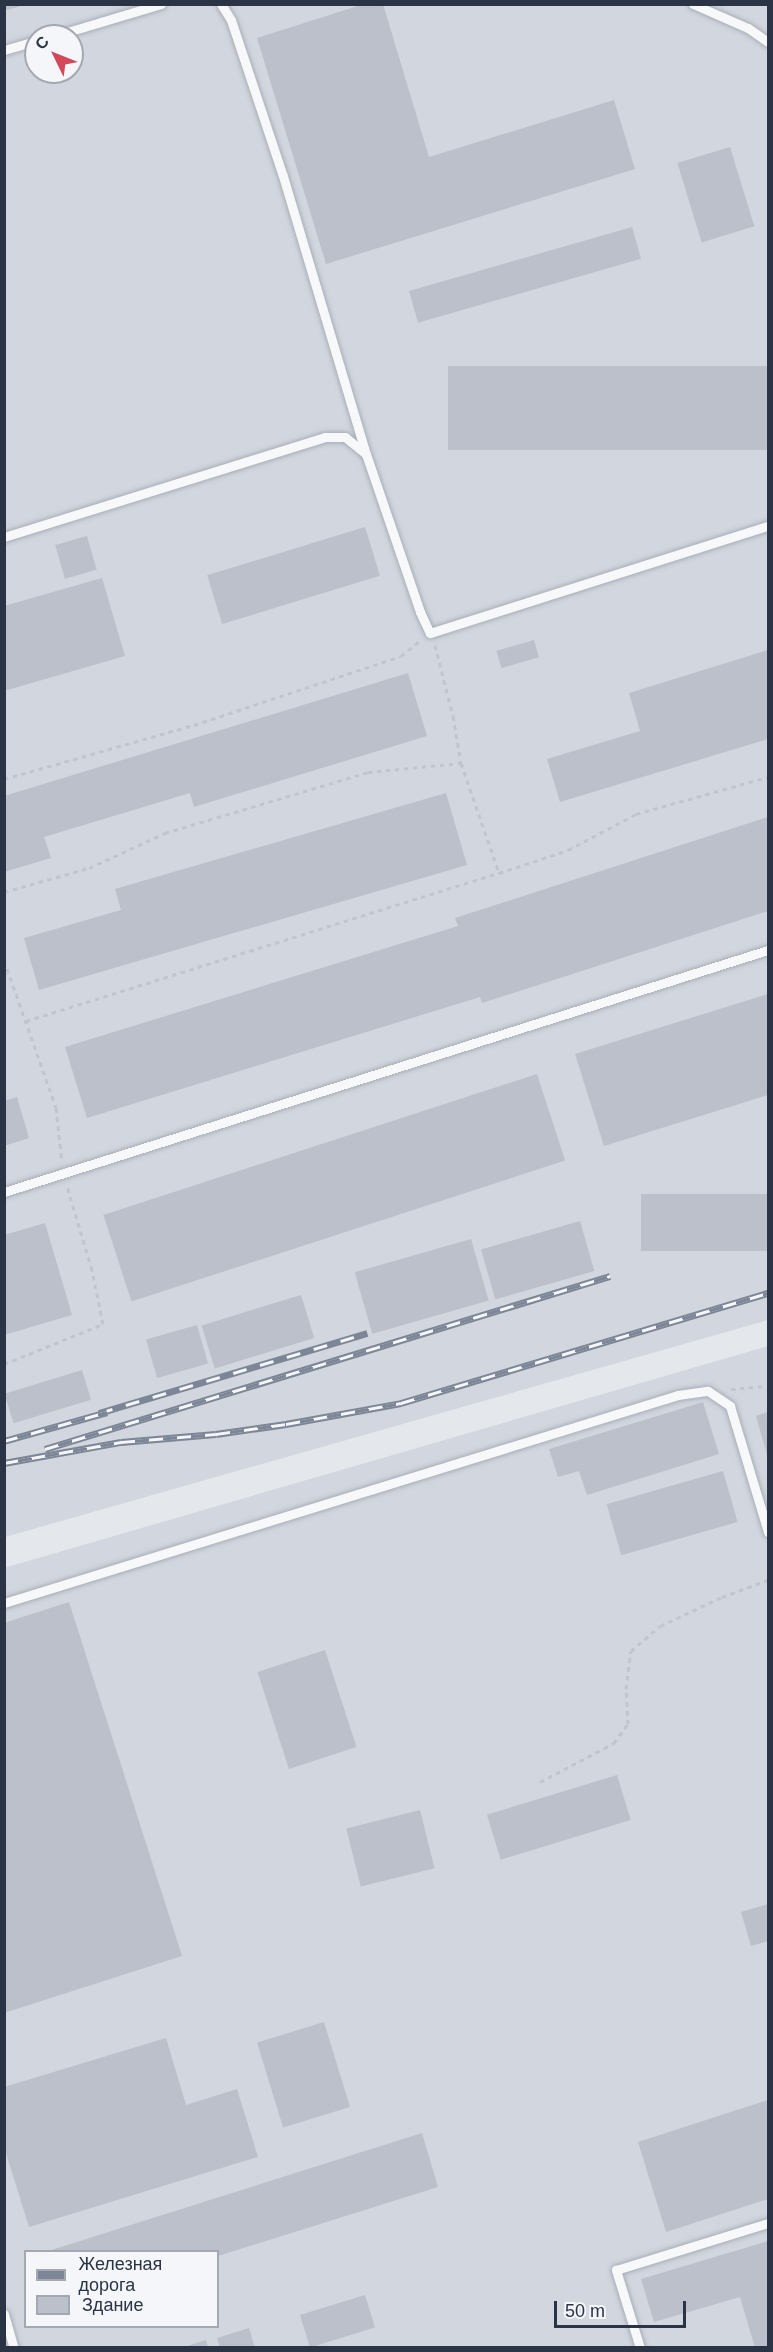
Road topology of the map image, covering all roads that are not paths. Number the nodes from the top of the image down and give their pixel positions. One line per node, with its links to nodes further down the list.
1 (161, 4): 4 (lane)
2 (221, 4): 8 (lane)
3 (693, 4): 5 (lane)
4 (84, 27)
5 (768, 42)
6 (24, 44): 7 (lane)
7 (4, 50)
8 (366, 454): 9 (lane); 10 (lane)
9 (768, 525)
10 (4, 537)
11 (768, 950): 12 (lane)
12 (4, 1192)
13 (768, 1532): 14 (lane)
14 (4, 1603)
15 (768, 2223): 18 (lane)
16 (4, 2314): 17 (lane)
17 (14, 2348)
18 (640, 2348)

